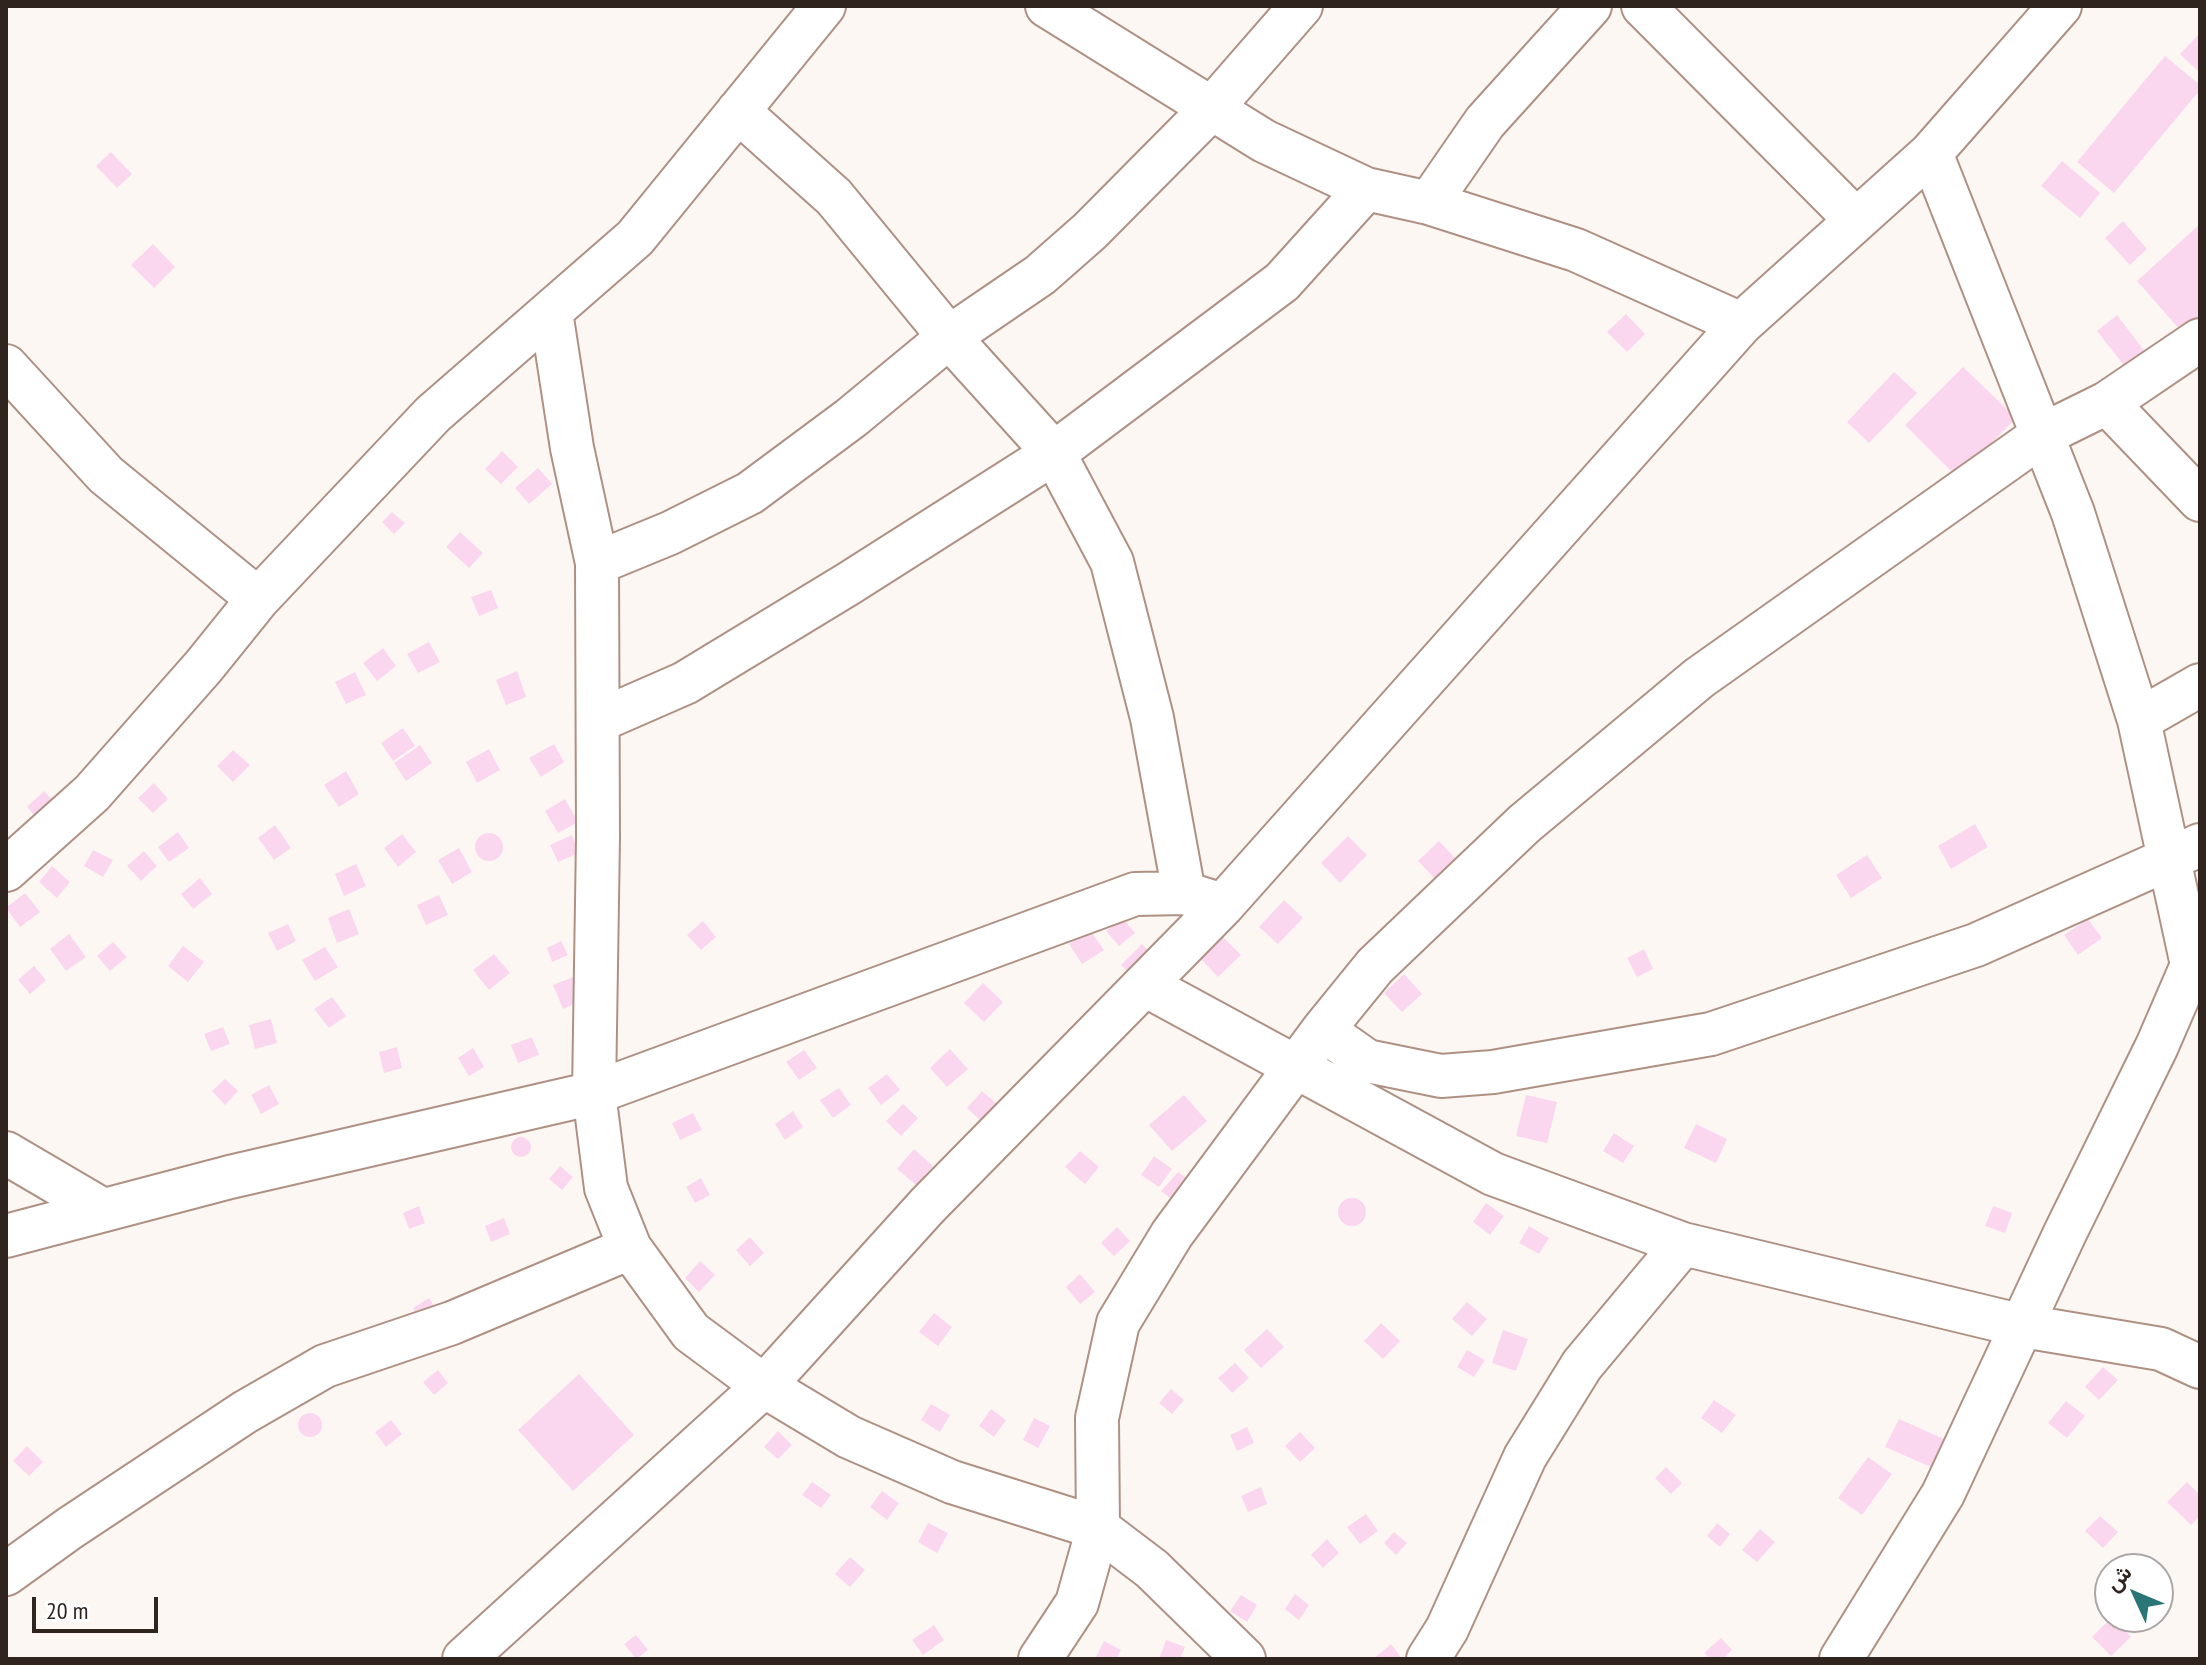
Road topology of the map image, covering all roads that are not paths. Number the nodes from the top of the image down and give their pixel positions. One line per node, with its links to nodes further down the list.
1 (824, 6): 8 (street)
2 (1047, 6): 7 (street)
3 (1301, 6): 7 (street)
4 (1590, 6): 11 (street)
5 (1643, 6): 12 (street)
6 (2060, 6): 9 (street)
7 (1212, 108): 10 (street); 15 (street)
8 (738, 111): 13 (street); 15 (street)
9 (1931, 153): 12 (street); 19 (street)
10 (1366, 189): 11 (street); 20 (street)
11 (1429, 203): 14 (street)
12 (1856, 220): 14 (street)
13 (551, 312): 22 (street); 23 (street)
14 (1741, 324): 30 (street)
15 (949, 337): 20 (street); 22 (street)
16 (2200, 340): 18 (street)
17 (6, 366): 23 (street)
18 (2107, 403): 19 (street); 21 (street)
19 (2042, 435): 25 (street); 33 (street)
20 (1054, 453): 26 (street); 29 (street)
21 (2200, 500)
22 (597, 563): 26 (street)
23 (258, 599): 28 (street)
24 (2200, 685): 25 (street)
25 (2139, 720): 27 (street)
26 (598, 721): 35 (street)
27 (2184, 852): 31 (street); 33 (street)
28 (6, 870)
29 (1184, 893): 30 (street); 35 (street)
30 (1223, 905): 32 (street)
31 (2196, 971): 41 (street)
32 (1145, 985): 34 (street); 43 (street)
33 (1323, 1030): 34 (street)
34 (1296, 1067): 39 (street); 44 (street)
35 (594, 1093): 37 (street); 40 (street)
36 (6, 1153): 37 (street)
37 (103, 1210): 38 (street)
38 (6, 1236)
39 (1683, 1244): 41 (street); 49 (street)
40 (630, 1248): 43 (street); 45 (street)
41 (2023, 1326): 42 (street); 50 (street)
42 (2200, 1367)
43 (764, 1386): 44 (street); 46 (street)
44 (1098, 1528): 47 (street); 48 (street)
45 (6, 1574)
46 (487, 1653)
47 (1040, 1659)
48 (1244, 1659)
49 (1428, 1659)
50 (1841, 1659)

